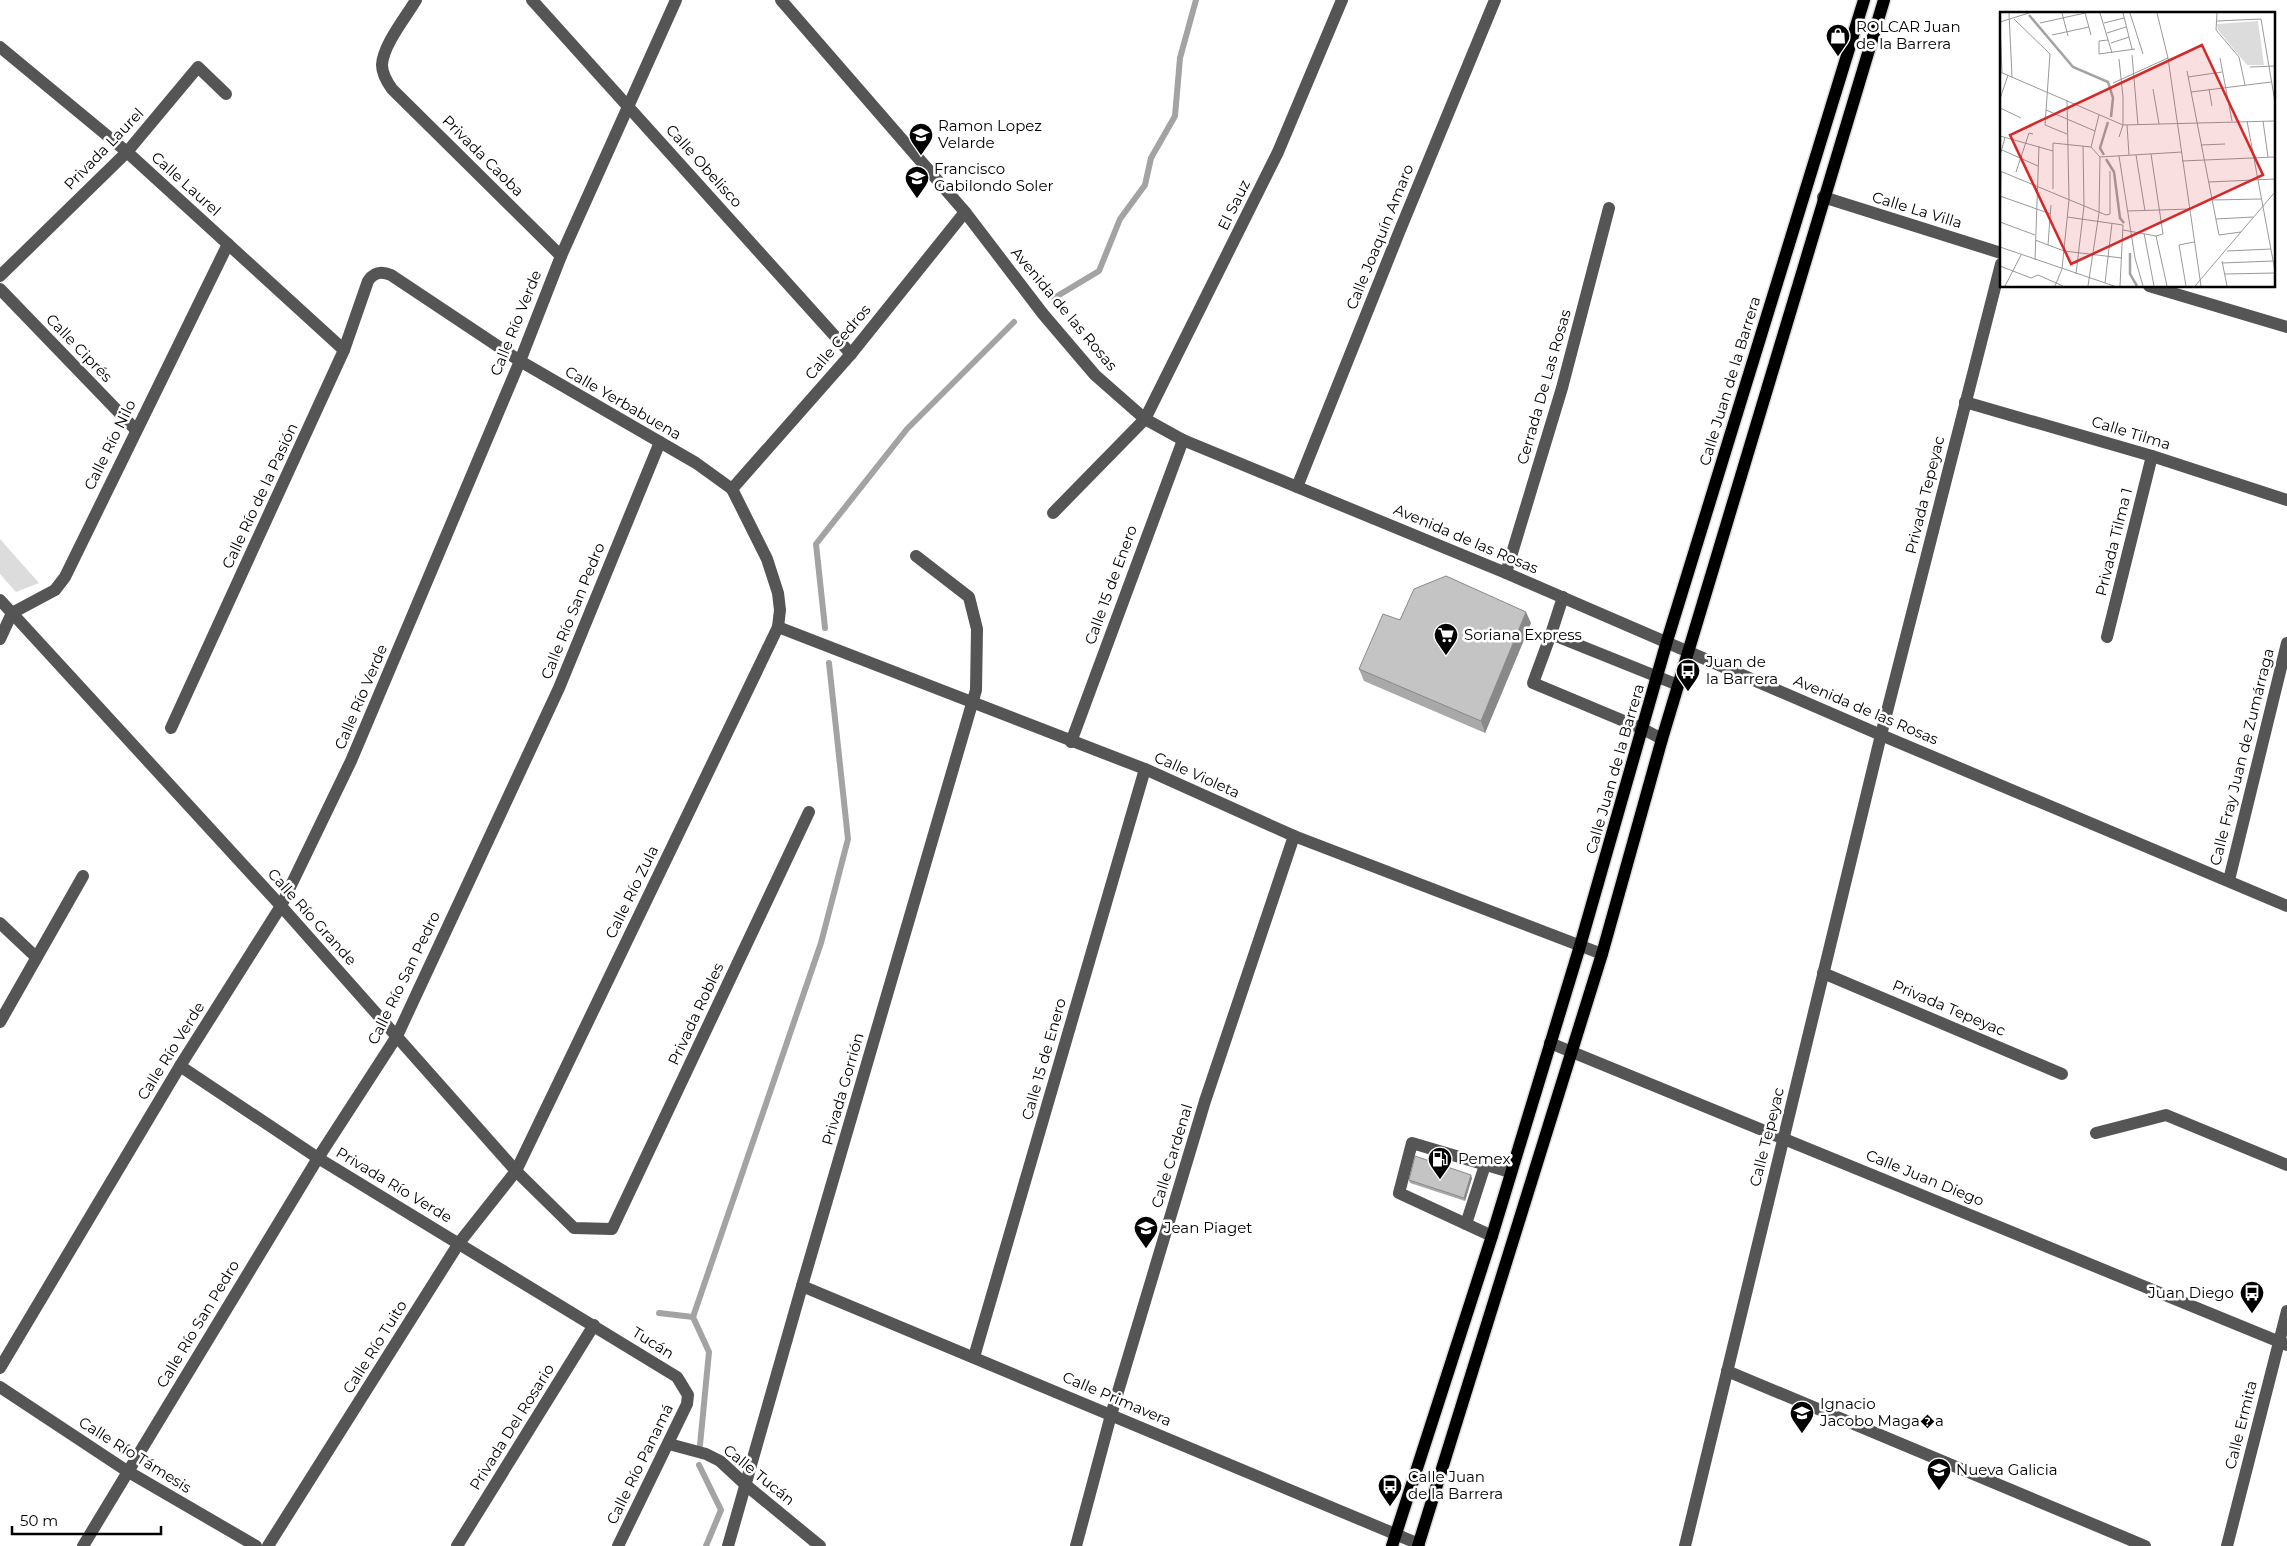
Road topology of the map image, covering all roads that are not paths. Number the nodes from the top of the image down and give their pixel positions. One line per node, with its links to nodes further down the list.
1 (416, 0): 18 (street, Privada Caoba)
2 (532, 0): 11 (street, Calle Obelisco)
3 (676, 0): 11 (street, Calle Río Verde)
4 (781, 0): 15 (street, Avenida de las Rosas)
5 (1342, 0): 29 (street, El Sauz)
6 (1495, 0): 34 (street, Calle Joaquín Amaro)
7 (1864, 0): 47 (main road, Calle Juan de la Barrera)
8 (1884, 0): 13 (main road)
9 (0, 47): 12 (street, Calle Laurel)
10 (226, 94): 12 (street, Privada Laurel)
11 (628, 106): 18 (street, Calle Río Verde); 26 (street, Calle Obelisco)
12 (127, 152): 16 (street, Calle Laurel); 21 (street, Privada Laurel)
13 (1823, 198): 17 (street, Calle La Villa); 49 (main road)
14 (1609, 208): 39 (street, Cerrada De Las Rosas)
15 (965, 212): 26 (street, Calle Cedros); 29 (street, Avenida de las Rosas)
16 (228, 244): 25 (street, Calle Laurel); 30 (street, Calle Río Nilo)
17 (2000, 253)
18 (560, 256): 27 (street, Calle Río Verde)
19 (2000, 268): 28 (street, Privada Tepeyac)
20 (372, 275): 25 (street, Calle Río de la Pasión); 27 (street, Calle Yerbabuena)
21 (0, 276)
22 (2156, 288): 24 (street)
23 (0, 289): 30 (street, Calle Ciprés)
24 (2287, 327)
25 (344, 350): 53 (street, Calle Río de la Pasión)
26 (851, 354): 35 (street, Calle Cedros)
27 (520, 361): 32 (street, Calle Yerbabuena); 63 (street, Calle Río Verde)
28 (1965, 402): 33 (street, Calle Tilma); 55 (street, Privada Tepeyac)
29 (1145, 420): 31 (street, Avenida de las Rosas); 37 (street, El Sauz)
30 (136, 430): 42 (street, Calle Río Nilo)
31 (1182, 440): 34 (street, Avenida de las Rosas); 57 (street, Calle 15 de Enero)
32 (660, 442): 35 (street, Calle Yerbabuena); 71 (street, Calle Río San Pedro)
33 (2152, 456): 36 (street, Calle Tilma); 45 (street, Privada Tilma 1)
34 (1297, 487): 39 (street, Avenida de las Rosas)
35 (732, 489): 43 (street, Calle Yerbabuena)
36 (2287, 500)
37 (1054, 513)
38 (916, 556): 52 (street, Privada Gorrión)
39 (1506, 573): 40 (street, Avenida de las Rosas)
40 (1563, 597): 44 (street); 47 (street, Avenida de las Rosas)
41 (0, 600): 42 (street, Calle Río Grande)
42 (12, 613): 46 (street); 63 (street, Calle Río Grande)
43 (778, 627): 52 (street, Calle Violeta); 81 (street, Calle Río Zula)
44 (1551, 634): 50 (street); 54 (street)
45 (2107, 637)
46 (0, 639)
47 (1667, 641): 49 (street, Avenida de las Rosas); 50 (main road, Calle Juan de la Barrera)
48 (2287, 642): 62 (street, Calle Fray Juan de Zumárraga)
49 (1689, 650): 51 (main road); 55 (street, Avenida de las Rosas)
50 (1658, 678): 51 (street); 54 (main road, Calle Juan de la Barrera)
51 (1678, 685): 56 (main road)
52 (973, 702): 57 (street, Calle Violeta); 89 (street, Privada Gorrión)
53 (171, 728)
54 (1643, 729): 56 (street); 66 (main road, Calle Juan de la Barrera)
55 (1881, 735): 62 (street, Avenida de las Rosas); 69 (street, Calle Tepeyac)
56 (1662, 739): 67 (main road)
57 (1071, 742): 58 (street, Calle Violeta)
58 (1144, 769): 60 (street, Calle Violeta); 93 (street, Calle 15 de Enero)
59 (809, 812): 86 (street, Privada Robles)
60 (1294, 836): 66 (street, Calle Violeta); 98 (street, Calle Cardenal)
61 (83, 876): 68 (street)
62 (2229, 880): 64 (street, Avenida de las Rosas)
63 (281, 906): 71 (street, Calle Río Grande); 74 (street, Calle Río Verde)
64 (2287, 906)
65 (0, 922): 68 (street)
66 (1580, 946): 67 (street, Calle Violeta); 72 (main road, Calle Juan de la Barrera)
67 (1602, 954): 73 (main road)
68 (36, 957): 70 (street)
69 (1823, 973): 75 (street, Privada Tepeyac); 77 (street, Calle Tepeyac)
70 (0, 1022)
71 (398, 1036): 78 (street, Calle Río San Pedro); 81 (street, Calle Río Grande)
72 (1550, 1043): 73 (street, Calle Juan Diego); 82 (main road, Calle Juan de la Barrera)
73 (1571, 1050): 77 (street, Calle Juan Diego); 84 (main road)
74 (180, 1066): 78 (street, Privada Río Verde); 94 (street, Calle Río Verde)
75 (2062, 1074)
76 (2096, 1133): 80 (street)
77 (1783, 1138): 92 (street, Calle Juan Diego); 95 (street, Calle Tepeyac)
78 (318, 1158): 88 (street, Privada Río Verde); 100 (street, Calle Río San Pedro)
79 (1485, 1165): 82 (street); 85 (street); 85 (street)
80 (2287, 1165)
81 (516, 1171): 86 (street, Calle Río Grande); 88 (street, Calle Río Tuito)
82 (1510, 1172): 83 (main road, Calle Juan de la Barrera)
83 (1504, 1197): 84 (main road); 87 (main road, Calle Juan de la Barrera)
84 (1523, 1204): 103 (main road)
85 (1466, 1224): 87 (street)
86 (612, 1229)
87 (1492, 1236): 102 (main road, Calle Juan de la Barrera)
88 (459, 1243): 91 (street, Privada Río Verde); 106 (street, Calle Río Tuito)
89 (802, 1286): 93 (street, Calle Primavera); 101 (street, Privada Gorrión)
90 (2287, 1311): 92 (street, Calle Ermita)
91 (594, 1325): 97 (street, Tucán); 107 (street, Privada Del Rosario)
92 (2283, 1343): 114 (street, Calle Ermita)
93 (974, 1358): 98 (street, Calle Primavera)
94 (0, 1368)
95 (1727, 1371): 112 (street, Calle Tepeyac); 113 (street)
96 (0, 1387): 100 (street, Calle Río Támesis)
97 (688, 1394): 99 (street, Calle Río Panamá)
98 (1111, 1415): 102 (street, Calle Primavera); 111 (street, Calle Cardenal)
99 (669, 1444): 101 (street, Calle Tucán); 108 (street, Calle Río Panamá)
100 (127, 1471): 104 (street, Calle Río San Pedro); 105 (street, Calle Río Támesis)
101 (747, 1486): 109 (street, Privada Gorrión); 110 (street, Calle Tucán)
102 (1394, 1540): 103 (street, Calle Primavera)
103 (1418, 1545)
104 (83, 1546)
105 (256, 1546)
106 (268, 1546)
107 (457, 1546)
108 (618, 1546)
109 (728, 1546)
110 (820, 1546)
111 (1076, 1546)
112 (1685, 1546)
113 (2145, 1546)
114 (2227, 1546)

